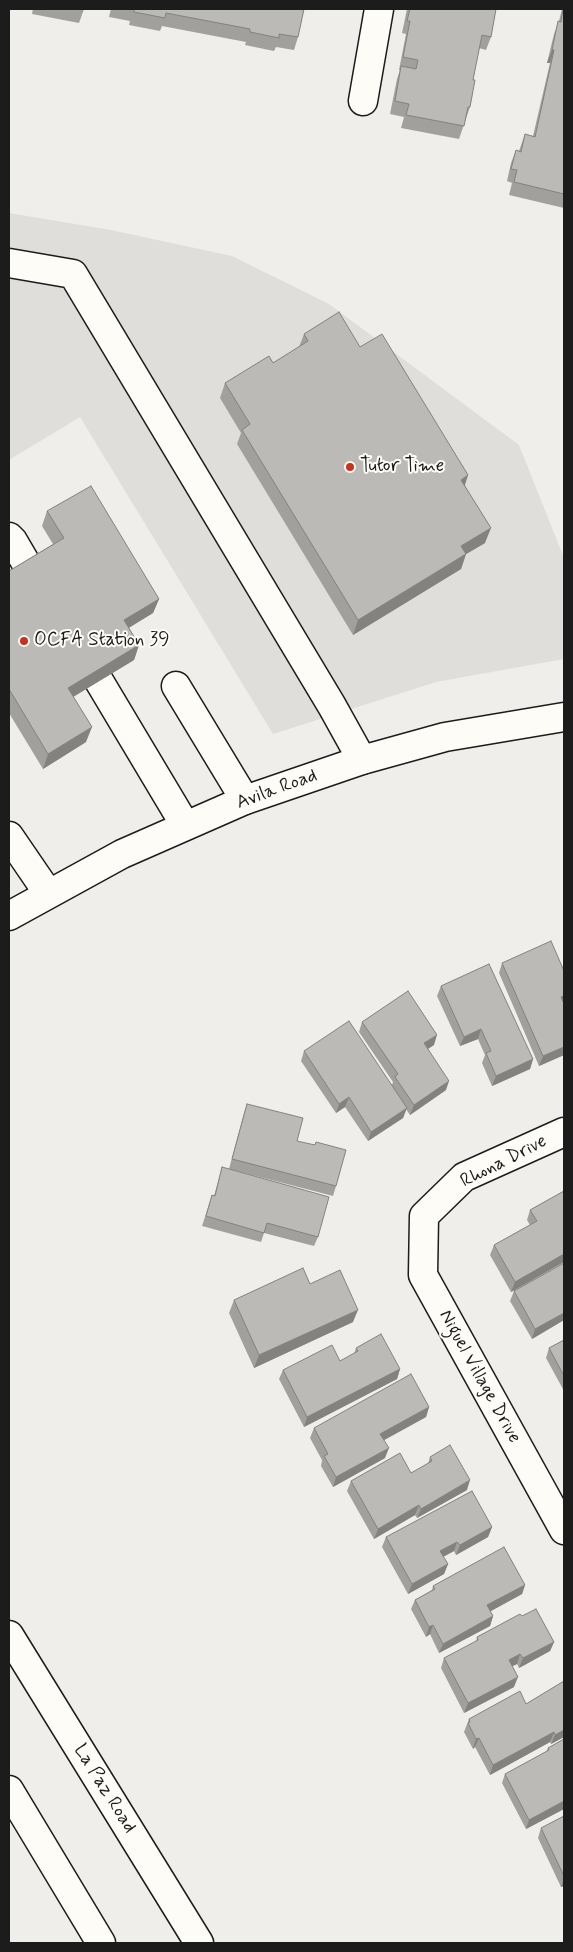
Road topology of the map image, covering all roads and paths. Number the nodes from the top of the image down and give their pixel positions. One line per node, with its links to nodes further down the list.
1 (379, 9): 2 (main road)
2 (363, 101)
3 (9, 263): 9 (main road)
4 (11, 539): 5 (main road)
5 (30, 570)
6 (99, 681): 11 (main road)
7 (176, 686): 10 (main road)
8 (564, 717): 9 (main road, Avila Road)
9 (362, 760): 10 (main road, Avila Road)
10 (245, 800): 11 (main road, Avila Road)
11 (185, 825): 13 (main road, Avila Road)
12 (9, 836): 13 (main road)
13 (48, 893): 14 (main road, Avila Road)
14 (9, 916)
15 (564, 1132): 16 (main road, Rhona Drive)
16 (424, 1216): 17 (main road, Niguel Village Drive)
17 (564, 1530)
18 (9, 1635): 21 (main road, La Paz Road)
19 (9, 1790): 20 (main road)
20 (101, 1943)
21 (199, 1943)

